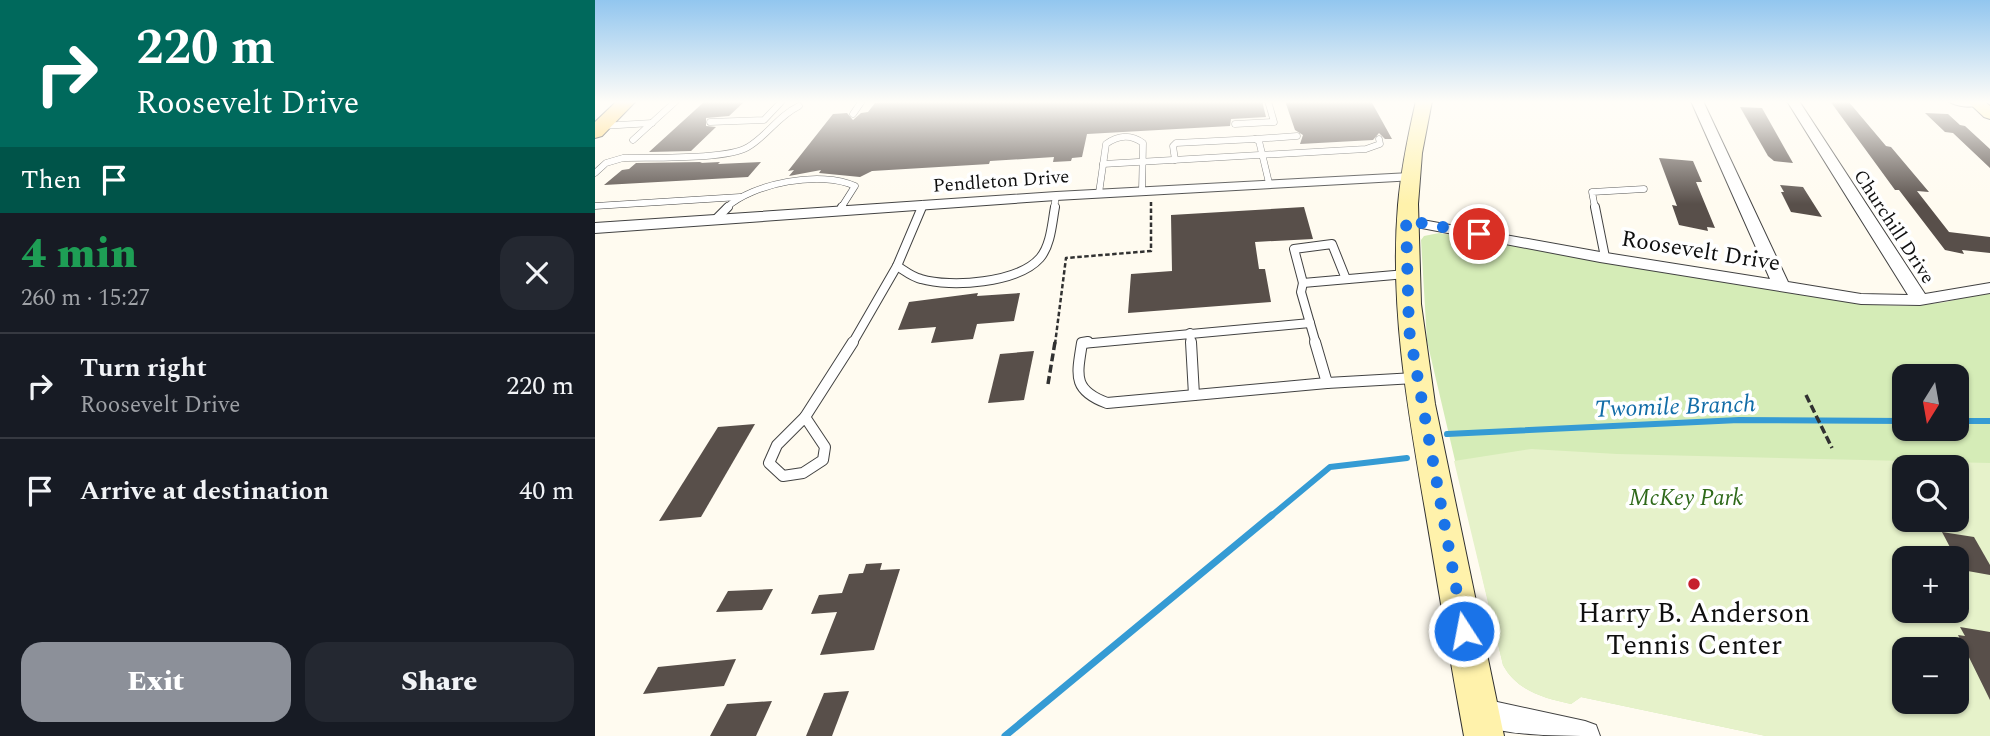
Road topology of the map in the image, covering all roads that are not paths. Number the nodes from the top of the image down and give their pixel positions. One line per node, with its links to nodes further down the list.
1 (638, 135): 9 (lane)
2 (762, 135): 14 (lane)
3 (1418, 135): 15 (main road)
4 (1713, 135): 33 (street)
5 (1815, 135): 35 (street, Churchill Drive)
6 (1297, 136): 7 (lane)
7 (1255, 139): 10 (lane); 11 (lane)
8 (1379, 139): 10 (lane)
9 (633, 140)
10 (1262, 155): 11 (lane); 16 (lane)
11 (1175, 160): 12 (lane)
12 (1143, 161): 13 (lane); 13 (lane); 19 (lane)
13 (1103, 164): 18 (lane)
14 (595, 173)
15 (1410, 177): 16 (street, Pendleton Drive); 26 (main road)
16 (1269, 183): 19 (street, Pendleton Drive)
17 (1644, 189): 28 (lane)
18 (1099, 193): 19 (street, Pendleton Drive); 20 (street, Pendleton Drive)
19 (1147, 195)
20 (1056, 196): 22 (street, Pendleton Drive); 29 (lane)
21 (740, 197): 23 (lane); 24 (lane); 25 (lane)
22 (923, 204): 24 (street, Pendleton Drive); 29 (lane)
23 (595, 206)
24 (841, 209): 25 (street, Pendleton Drive)
25 (716, 218): 27 (street, Pendleton Drive)
26 (1406, 220): 28 (street, Roosevelt Drive); 30 (main road)
27 (595, 228)
28 (1605, 257): 33 (street, Roosevelt Drive)
29 (897, 266): 41 (lane)
30 (1406, 274): 31 (lane); 38 (main road)
31 (1346, 279): 32 (lane); 32 (lane)
32 (1303, 283): 36 (lane)
33 (1782, 287): 35 (street, Roosevelt Drive)
34 (1990, 288): 35 (street, Roosevelt Drive)
35 (1920, 300)
36 (1310, 323): 37 (lane); 39 (lane)
37 (1190, 333): 40 (lane); 40 (lane)
38 (1416, 378): 39 (lane); 42 (main road)
39 (1327, 383): 40 (lane)
40 (1194, 395)
41 (805, 417): 41 (lane)
42 (1482, 724): 43 (street)
43 (1585, 736)

